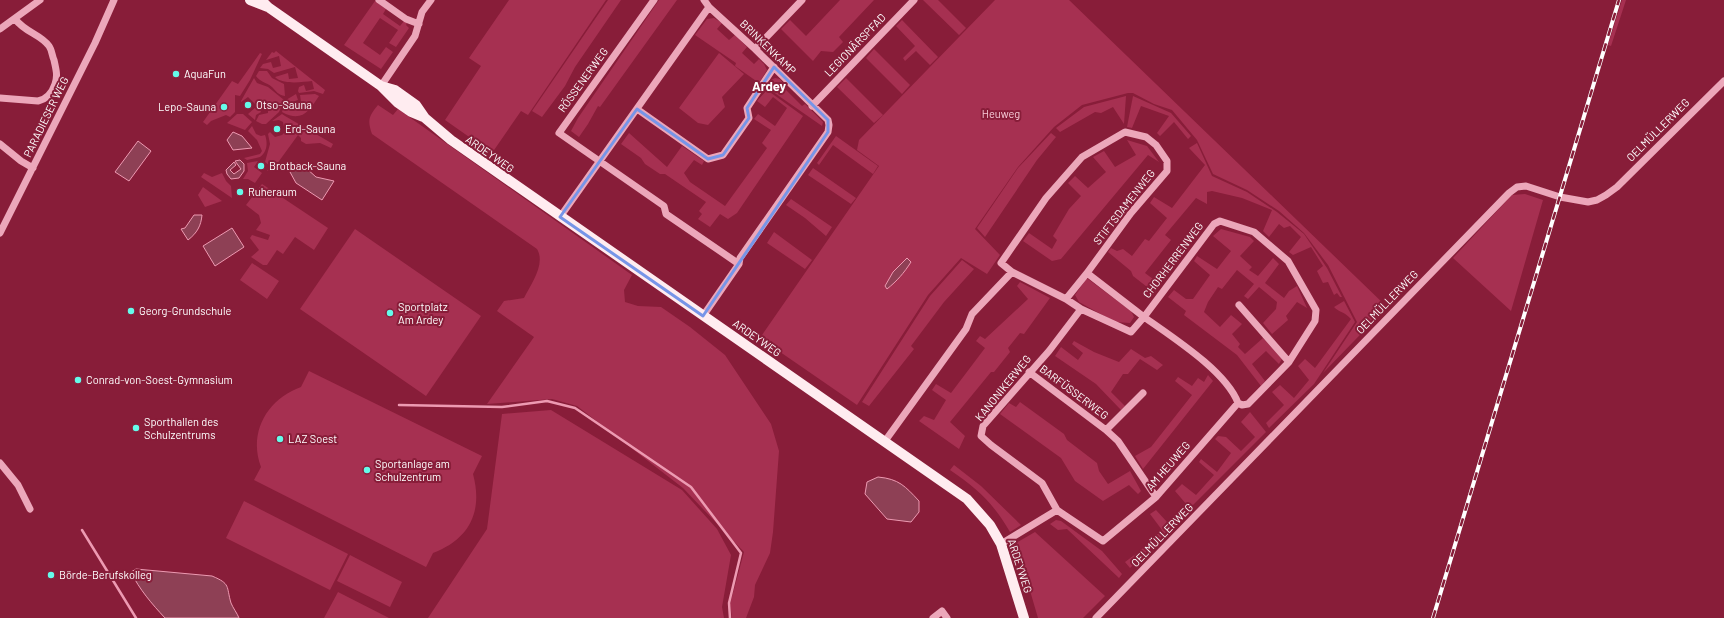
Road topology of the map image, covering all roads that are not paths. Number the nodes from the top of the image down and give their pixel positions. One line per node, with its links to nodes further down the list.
1 (40, 0): 14 (street)
2 (114, 0): 13 (street, PARADIESER WEG)
3 (118, 0): 13 (street, PARADIESER WEG)
4 (250, 0): 11 (main road, ARDEYWEG)
5 (379, 0): 15 (street)
6 (430, 0): 15 (street)
7 (654, 0): 25 (street, RÖSSENERWEG)
8 (704, 0): 12 (street)
9 (802, 0): 17 (street)
10 (914, 0): 22 (street, LEGIONÄRSPFAD)
11 (265, 4): 20 (main road, ARDEYWEG)
12 (709, 7): 17 (street, BRINKENKAMP); 23 (street)
13 (111, 9): 26 (street, PARADIESER WEG)
14 (15, 19): 16 (street); 21 (street)
15 (419, 24): 20 (street)
16 (0, 29)
17 (755, 49): 18 (street, BRINKENKAMP)
18 (774, 67): 22 (street, BRINKENKAMP); 23 (street)
19 (1724, 81): 51 (street, OELMÜLLERWEG)
20 (381, 86): 27 (main road, ARDEYWEG)
21 (0, 98)
22 (812, 106): 29 (street, BRINKENKAMP)
23 (637, 109): 25 (street)
24 (0, 144): 26 (street)
25 (599, 162): 27 (street); 29 (street)
26 (33, 168): 28 (street, PARADIESER WEG)
27 (560, 217): 35 (main road, ARDEYWEG)
28 (0, 234)
29 (738, 264): 35 (street, BRINKENKAMP)
30 (1012, 272): 31 (street, STIFTSDAMENWEG); 32 (street); 42 (street)
31 (1087, 273): 32 (street); 36 (street)
32 (1066, 299): 34 (street)
33 (1239, 305): 37 (street)
34 (1081, 309): 36 (street); 38 (street, KANONIKERWEG)
35 (703, 316): 42 (main road, ARDEYWEG)
36 (1144, 317): 37 (street, CHORHERRENWEG); 40 (street)
37 (1290, 362): 40 (street, CHORHERRENWEG)
38 (1029, 372): 41 (street, BARFÜSSERWEG); 46 (street, KANONIKERWEG)
39 (1143, 393): 41 (street, BARFÜSSERWEG)
40 (1238, 403): 44 (street, AM HEUWEG)
41 (1106, 430): 44 (street, BARFÜSSERWEG)
42 (885, 441): 47 (main road, ARDEYWEG)
43 (0, 463): 45 (street)
44 (1156, 498): 46 (street, AM HEUWEG)
45 (30, 509)
46 (1057, 510): 47 (street)
47 (1001, 544): 50 (main road, ARDEYWEG)
48 (933, 618): 49 (street)
49 (947, 618)
50 (1024, 618)
51 (1096, 618)

